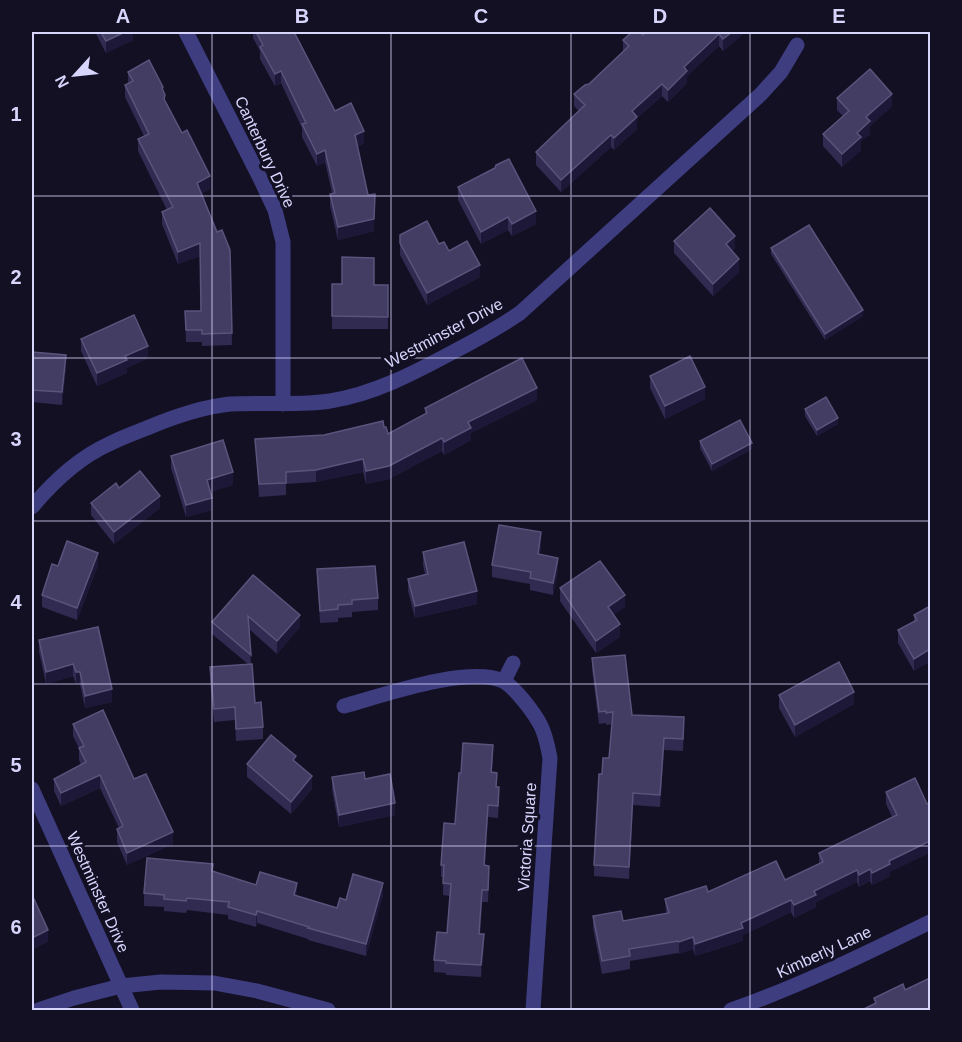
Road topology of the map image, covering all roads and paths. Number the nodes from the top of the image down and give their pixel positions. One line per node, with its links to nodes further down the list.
1 (186, 32): 3 (street, Canterbury Drive)
2 (797, 45): 3 (street, Westminster Drive)
3 (283, 404): 4 (street, Westminster Drive)
4 (32, 507)
5 (513, 663): 6 (street)
6 (504, 681): 7 (street); 14 (street, Victoria Square)
7 (344, 706)
8 (32, 789): 10 (street, Westminster Drive)
9 (930, 922): 15 (street, Kimberly Lane)
10 (121, 986): 11 (street); 12 (street, Westminster Drive); 13 (street)
11 (38, 1011)
12 (132, 1011)
13 (328, 1011)
14 (533, 1011)
15 (731, 1011)

